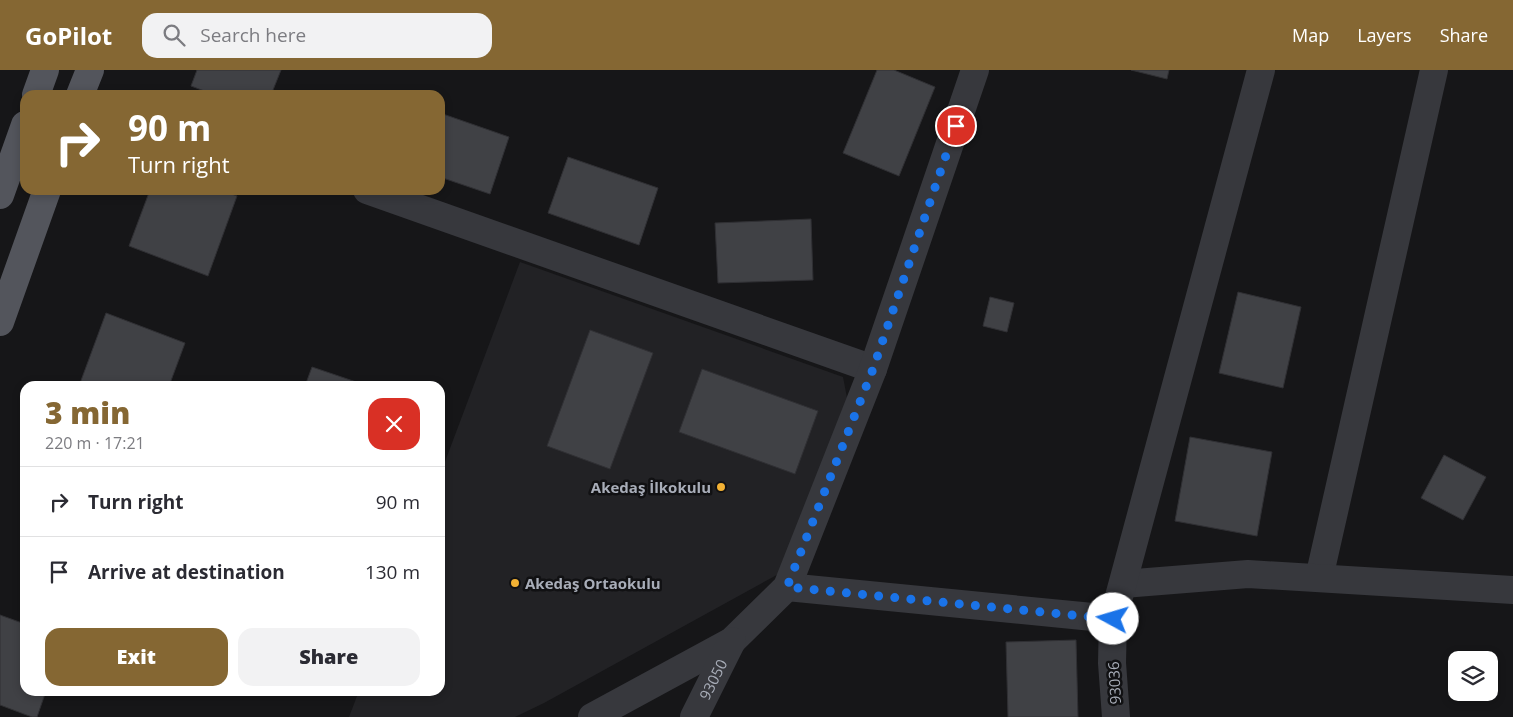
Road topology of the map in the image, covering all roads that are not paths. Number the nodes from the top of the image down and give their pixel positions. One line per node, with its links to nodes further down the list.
1 (45, 70): 5 (main road)
2 (975, 70): 11 (street)
3 (1261, 70): 13 (street, 93036)
4 (1434, 70): 12 (street)
5 (38, 90)
6 (20, 139): 7 (main road)
7 (0, 194)
8 (46, 195): 10 (main road)
9 (381, 195): 11 (street)
10 (0, 322)
11 (873, 369): 14 (street)
12 (1319, 578): 13 (street); 15 (street)
13 (1123, 584): 16 (street, 93036)
14 (787, 587): 16 (street); 17 (street)
15 (1513, 590)
16 (1113, 619): 20 (street, 93036)
17 (732, 641): 18 (street); 19 (street, 93050)
18 (592, 717)
19 (694, 717)
20 (1116, 717)

